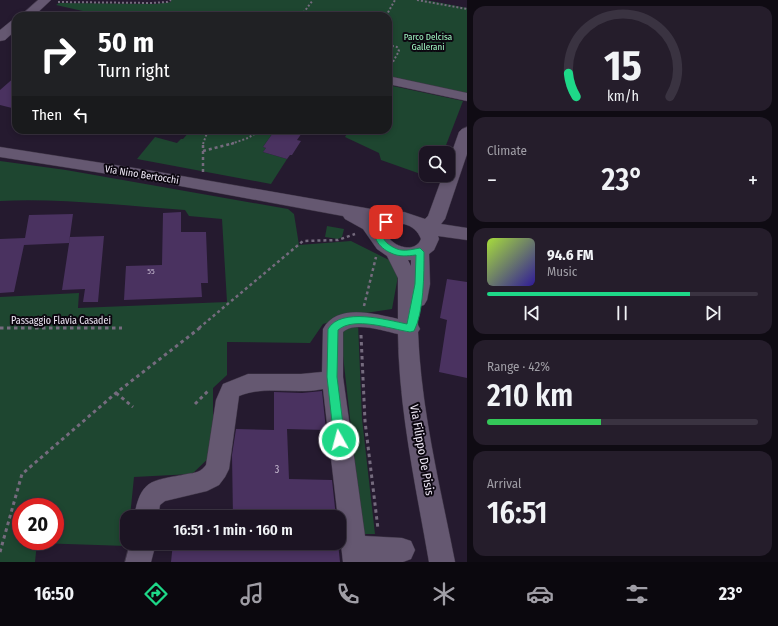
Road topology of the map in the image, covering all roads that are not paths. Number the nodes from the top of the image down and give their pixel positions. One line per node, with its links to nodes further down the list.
1 (45, 0): 2 (street)
2 (31, 12)
3 (12, 27): 4 (street)
4 (0, 37)
5 (392, 81): 6 (street)
6 (467, 97)
7 (467, 132): 9 (street)
8 (0, 152): 11 (street, Via Nino Bertocchi)
9 (455, 164)
10 (448, 182): 12 (street); 13 (street)
11 (283, 199): 12 (street, Via Nino Bertocchi); 15 (street, Via Nino Bertocchi)
12 (400, 219): 13 (street, Via Nino Bertocchi); 15 (street)
13 (426, 230): 14 (street, Via Nino Bertocchi); 16 (street)
14 (467, 234)
15 (378, 244): 16 (street); 17 (street, Via Filippo De Pisis)
16 (420, 252): 17 (street, Via Filippo De Pisis)
17 (409, 331): 18 (street); 24 (street, Via Filippo De Pisis)
18 (332, 377): 19 (street); 22 (street)
19 (147, 510)
20 (142, 550): 23 (street)
21 (391, 550): 22 (street)
22 (356, 555)
23 (138, 562)
24 (442, 562)

